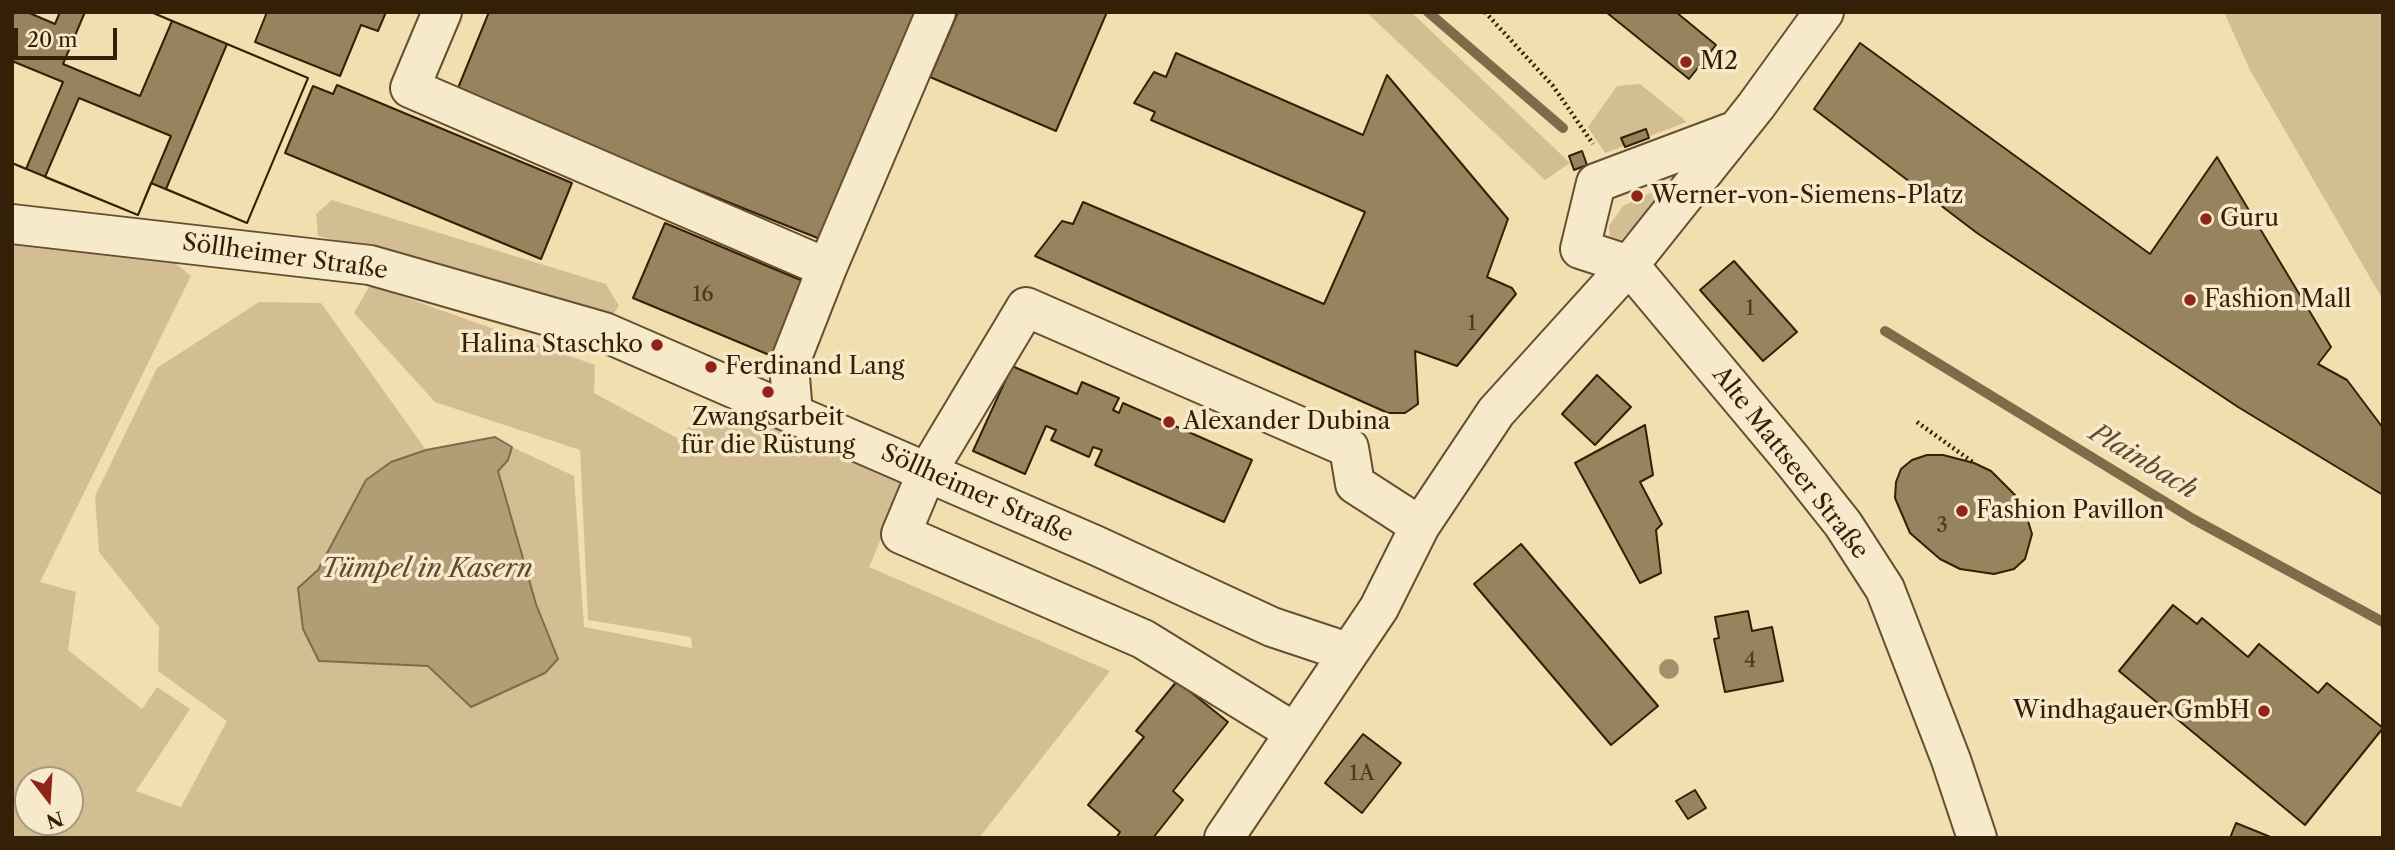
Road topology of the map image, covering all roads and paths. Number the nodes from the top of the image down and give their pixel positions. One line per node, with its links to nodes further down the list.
1 (442, 12): 9 (street)
2 (936, 12): 9 (street)
3 (1485, 12): 6 (path)
4 (1824, 12): 5 (street)
5 (1738, 130): 6 (street); 8 (street)
6 (1611, 177): 8 (street)
7 (12, 224): 10 (street, Söllheimer Straße)
8 (1629, 265): 14 (street); 18 (street, Alte Mattseer Straße)
9 (827, 268): 10 (street)
10 (793, 414): 13 (street, Söllheimer Straße)
11 (1917, 422): 12 (path)
12 (1975, 463)
13 (927, 472): 14 (street); 15 (street, Söllheimer Straße); 16 (street)
14 (1420, 526): 15 (street)
15 (1346, 652): 16 (street)
16 (1294, 732): 17 (street)
17 (1224, 838)
18 (1977, 838)

